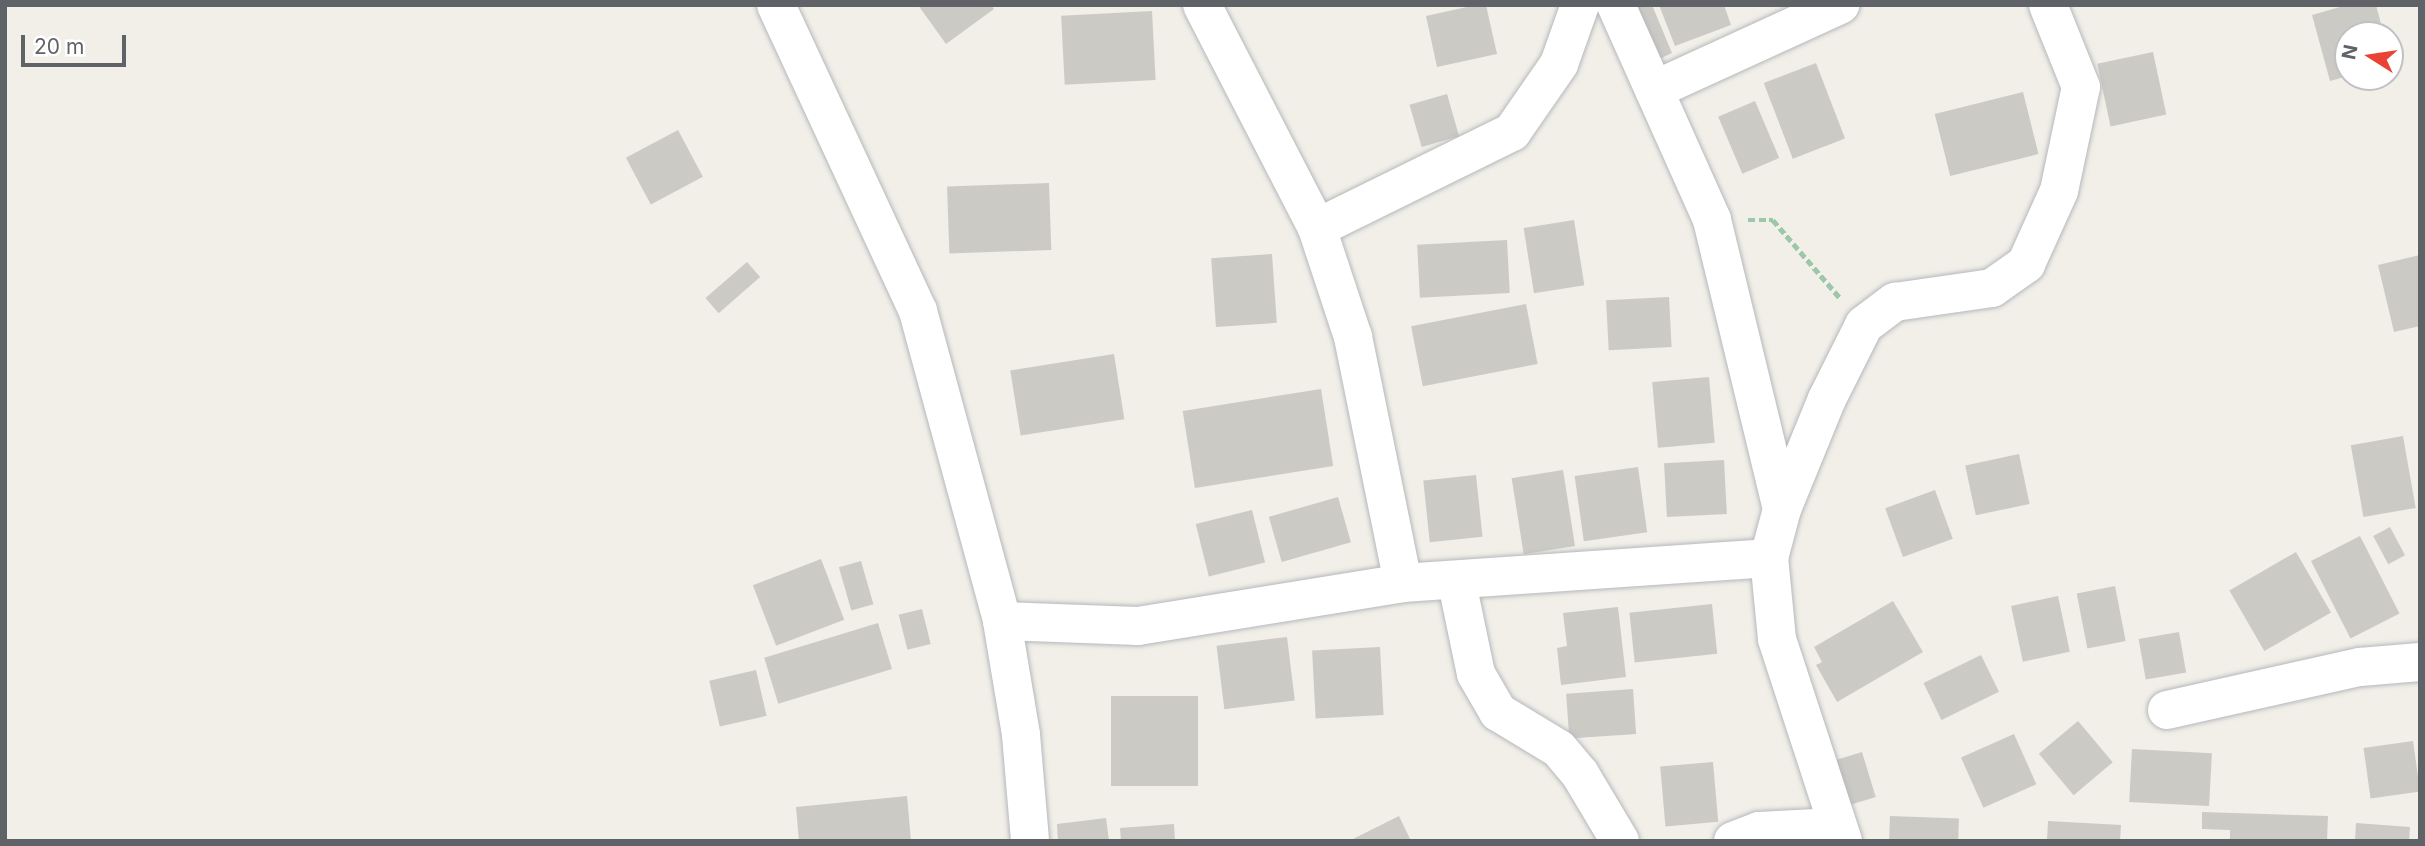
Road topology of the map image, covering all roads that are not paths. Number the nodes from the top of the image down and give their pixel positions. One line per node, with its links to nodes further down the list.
1 (776, 5): 13 (street)
2 (1202, 5): 8 (street)
3 (1580, 5): 8 (street)
4 (1616, 5): 7 (street)
5 (1840, 5): 7 (street)
6 (2048, 5): 9 (street)
7 (1654, 90): 9 (street)
8 (1317, 228): 11 (street)
9 (1782, 509): 10 (street)
10 (1769, 558): 12 (street); 16 (street)
11 (1403, 583): 12 (street); 13 (street)
12 (1457, 583): 18 (street)
13 (1002, 621): 17 (street)
14 (2420, 662): 15 (street)
15 (2167, 710)
16 (1839, 834): 19 (street)
17 (1030, 841)
18 (1620, 841)
19 (1733, 841)

